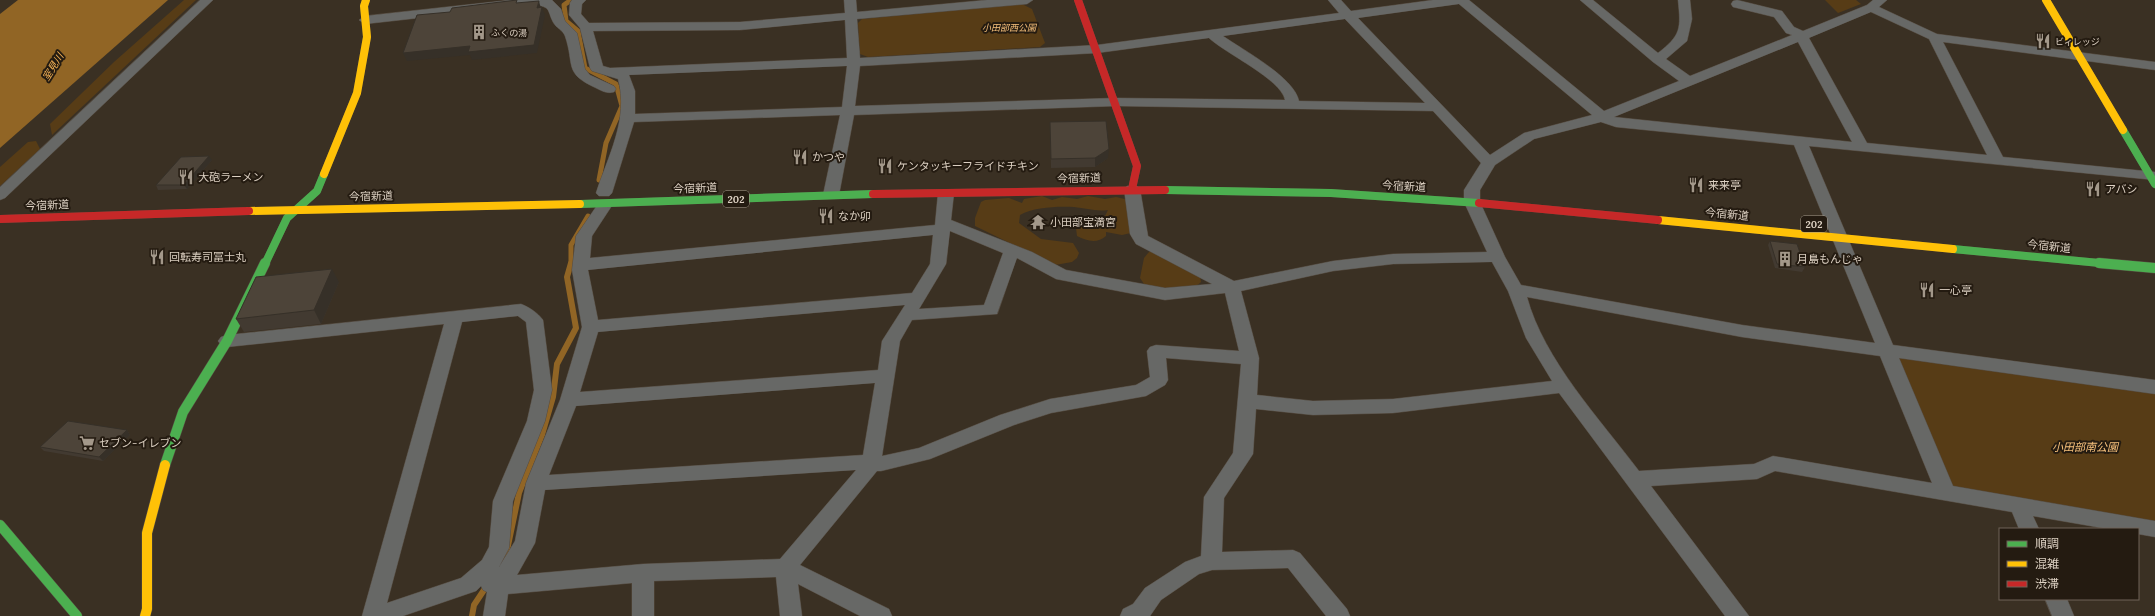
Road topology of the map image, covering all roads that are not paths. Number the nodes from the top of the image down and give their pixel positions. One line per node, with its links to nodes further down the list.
1 (207, 0): 47 (street)
2 (366, 0): 17 (main road)
3 (580, 0): 18 (street)
4 (850, 0): 16 (street)
5 (1027, 0): 16 (street)
6 (1078, 0): 22 (main road)
7 (1334, 0): 15 (street)
8 (1461, 0): 15 (street); 34 (street)
9 (1586, 0): 24 (street)
10 (1684, 0): 24 (street)
11 (2046, 0): 23 (main road)
12 (516, 2): 17 (street); 29 (street)
13 (1737, 4): 20 (street)
14 (1876, 4): 20 (street); 21 (street)
15 (1346, 14): 19 (street); 32 (street)
16 (851, 18): 18 (street); 25 (street)
17 (365, 20): 50 (main road)
18 (586, 27): 27 (street)
19 (1213, 34): 22 (street); 31 (street)
20 (1803, 36): 28 (street); 37 (street)
21 (1934, 37): 23 (street); 38 (street)
22 (1097, 49): 25 (street); 30 (main road)
23 (2078, 55): 26 (street); 40 (main road)
24 (1658, 59): 28 (street)
25 (854, 62): 27 (street); 33 (street)
26 (2155, 66)
27 (609, 72): 35 (street)
28 (1688, 81): 34 (street)
29 (609, 89)
30 (1116, 102): 31 (street); 33 (street); 41 (main road)
31 (1293, 105): 32 (street)
32 (1437, 107): 39 (street)
33 (848, 111): 35 (street); 44 (street)
34 (1602, 117): 36 (street); 39 (street)
35 (629, 118): 48 (street)
36 (1799, 140): 37 (street); 55 (street)
37 (1862, 147): 38 (street)
38 (1997, 160): 40 (street)
39 (1489, 162): 46 (street)
40 (2154, 179)
41 (1134, 181): 45 (main road, 今宿新道 / 202); 46 (main road, 今宿新道 / 202); 60 (street)
42 (920, 184): 44 (main road, 今宿新道 / 202)
43 (738, 189): 44 (main road, 今宿新道 / 202)
44 (832, 191): 45 (main road, 今宿新道 / 202); 48 (main road, 今宿新道 / 202)
45 (946, 193): 54 (street)
46 (1472, 193): 55 (main road, 今宿新道 / 202); 57 (street)
47 (0, 195)
48 (604, 196): 52 (main road, 今宿新道 / 202); 58 (street)
49 (292, 199): 50 (main road)
50 (308, 199): 51 (main road); 52 (main road)
51 (324, 199)
52 (297, 209): 53 (main road, 今宿新道 / 202); 66 (main road)
53 (0, 218)
54 (943, 226): 56 (street); 58 (street); 62 (street)
55 (1836, 229): 59 (main road, 今宿新道 / 202); 67 (street)
56 (1012, 250): 60 (street); 63 (street)
57 (1497, 257): 60 (street); 61 (street)
58 (582, 264): 65 (street)
59 (2155, 268)
60 (1232, 287): 68 (street)
61 (1516, 291): 67 (street); 70 (street)
62 (918, 298): 63 (street); 65 (street)
63 (907, 315): 69 (street)
64 (454, 318): 66 (street); 83 (street); 93 (street)
65 (591, 327): 72 (street)
66 (227, 341): 92 (main road)
67 (1887, 350): 71 (street); 77 (street)
68 (1250, 358): 73 (street); 74 (street)
69 (885, 376): 72 (street); 74 (street)
70 (1564, 386): 73 (street); 75 (street)
71 (2155, 387)
72 (568, 400): 76 (street)
73 (1247, 401): 84 (street)
74 (871, 462): 76 (street); 85 (street)
75 (1634, 478): 77 (street); 99 (street)
76 (536, 483): 82 (street)
77 (1946, 493): 78 (street)
78 (2019, 506): 80 (street); 81 (street)
79 (0, 525): 91 (main road)
80 (2029, 528)
81 (2155, 529)
82 (525, 543): 83 (street); 88 (street)
83 (499, 548): 87 (street)
84 (1211, 561): 90 (street); 98 (street)
85 (786, 568): 86 (street); 96 (street); 97 (street)
86 (644, 573): 88 (street); 95 (street)
87 (474, 579): 88 (street); 93 (street)
88 (499, 586): 94 (street)
89 (2056, 600): 100 (street)
90 (1139, 614)
91 (77, 616)
92 (144, 616)
93 (374, 616)
94 (494, 616)
95 (642, 616)
96 (791, 616)
97 (881, 616)
98 (1339, 616)
99 (1738, 616)
100 (2063, 616)

